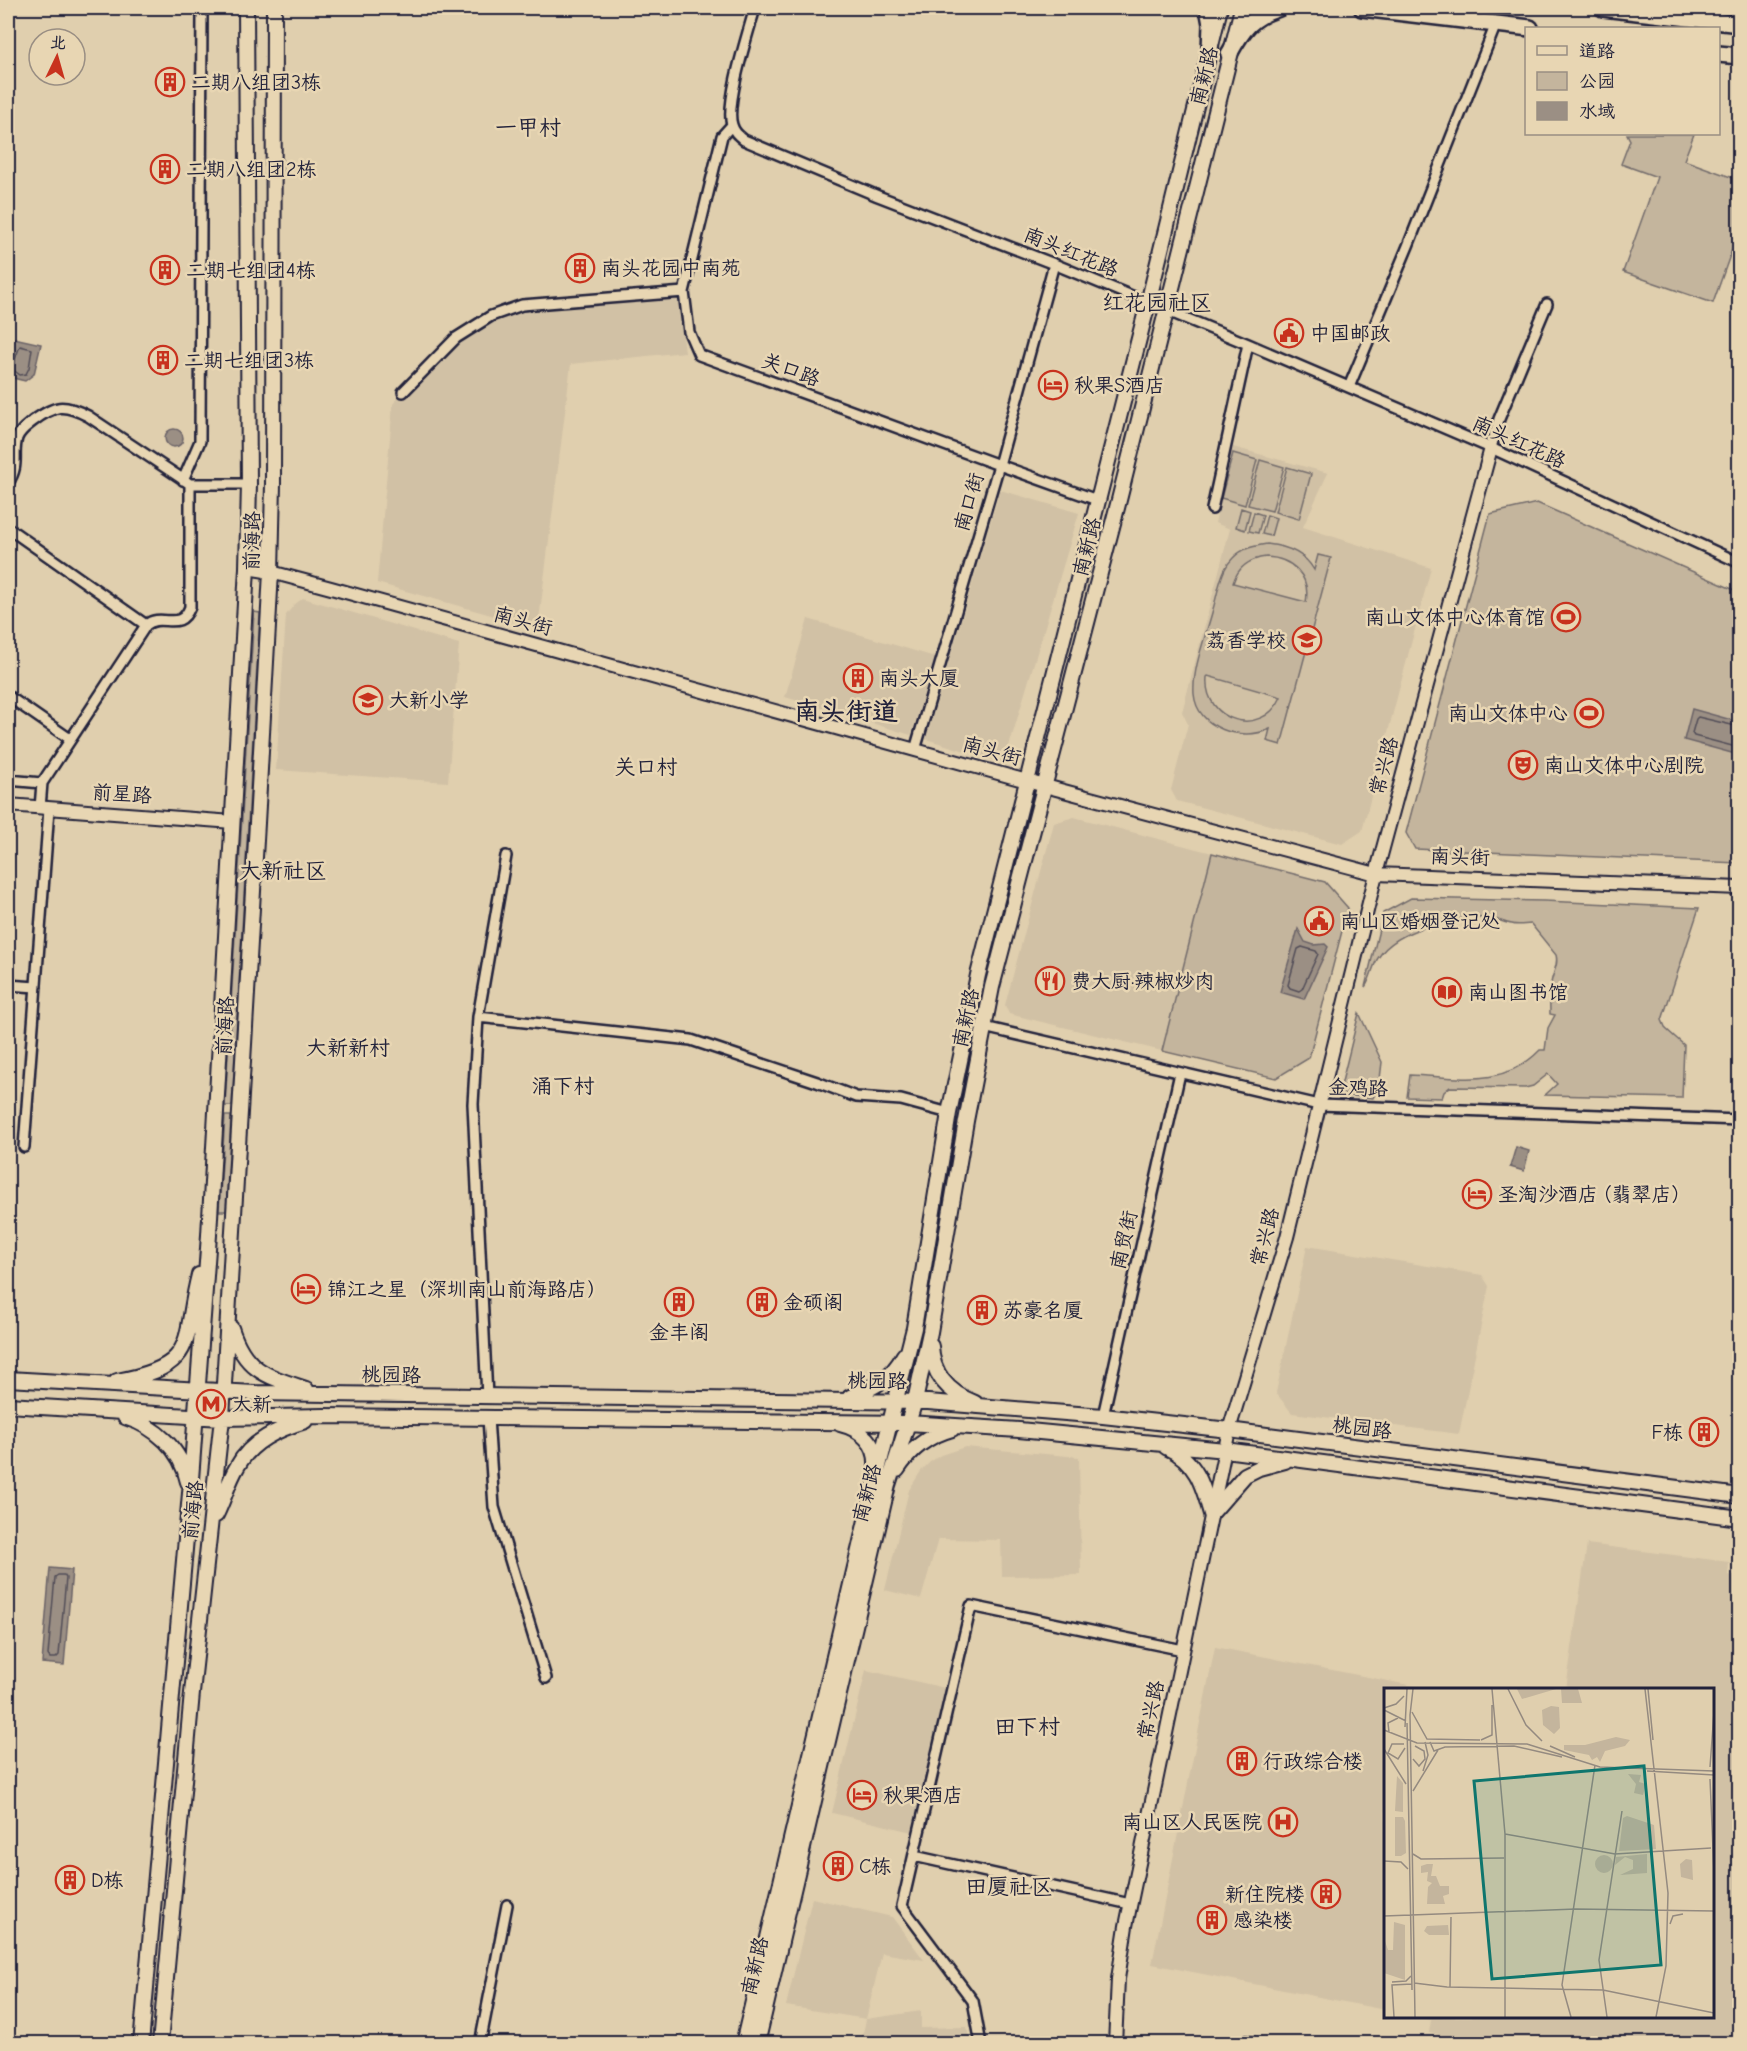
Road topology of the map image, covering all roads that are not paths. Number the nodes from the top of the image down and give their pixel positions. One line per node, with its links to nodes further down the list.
1 (202, 8): 30 (street)
2 (246, 8): 32 (main road, 前海路)
3 (274, 8): 38 (main road, 前海路)
4 (755, 8): 19 (street)
5 (1208, 8): 15 (main road)
6 (1220, 8): 15 (main road, 南新路)
7 (1242, 8): 16 (main road, 南新路)
8 (1279, 8): 16 (main road)
9 (1362, 8): 12 (main road)
10 (1603, 8): 11 (main road)
11 (1633, 9): 13 (main road)
12 (1496, 24): 14 (main road); 26 (street)
13 (1740, 24)
14 (1525, 27)
15 (1210, 50): 22 (main road, 南新路)
16 (1229, 54): 24 (main road, 南新路)
17 (1720, 54): 18 (main road)
18 (1740, 56)
19 (732, 125): 20 (street, 南头红花路); 21 (street, 关口路)
20 (1054, 264): 22 (street, 南头红花路); 29 (street, 南口街)
21 (684, 292): 27 (street); 29 (street, 关口路)
22 (1148, 303): 24 (street, 南头红花路); 33 (main road, 南新路)
23 (1547, 304): 28 (street)
24 (1167, 310): 25 (street, 南头红花路); 46 (main road, 南新路)
25 (1248, 344): 26 (street, 南头红花路); 34 (street)
26 (1349, 387): 28 (street, 南头红花路)
27 (403, 392)
28 (1491, 448): 36 (street, 南头红花路); 51 (street, 常兴路)
29 (999, 465): 33 (street, 关口路); 42 (street, 南口街)
30 (187, 482): 31 (street); 32 (street); 39 (street)
31 (8, 483)
32 (249, 484): 37 (main road, 前海路)
33 (1097, 500): 44 (main road, 南新路)
34 (1212, 509)
35 (8, 528): 39 (street)
36 (1740, 563)
37 (247, 568): 38 (street, 南头街); 49 (main road, 前海路)
38 (271, 572): 42 (street, 南头街); 63 (main road, 前海路)
39 (146, 625): 41 (street)
40 (8, 696): 41 (street)
41 (70, 739): 45 (street)
42 (915, 750): 44 (street, 南头街)
43 (8, 780): 45 (street)
44 (1028, 781): 46 (street, 南头街); 59 (main road, 南新路)
45 (42, 783): 48 (street)
46 (1045, 786): 51 (street, 南头街); 56 (main road, 南新路)
47 (8, 805): 48 (street, 前星路)
48 (45, 808): 49 (street, 前星路); 54 (street)
49 (233, 822): 62 (main road, 前海路)
50 (506, 856): 55 (street)
51 (1376, 874): 52 (street, 南头街); 58 (street, 常兴路)
52 (1740, 888)
53 (8, 985): 54 (street)
54 (36, 987): 61 (street)
55 (478, 1017): 59 (street); 71 (street)
56 (984, 1027): 57 (street, 金鸡路); 65 (main road, 南新路)
57 (1180, 1073): 58 (street, 金鸡路); 79 (street, 南贸街)
58 (1319, 1105): 60 (street, 金鸡路); 87 (street, 常兴路)
59 (949, 1113): 64 (main road, 南新路)
60 (1740, 1120)
61 (24, 1147)
62 (209, 1235): 67 (main road); 68 (main road, 前海路)
63 (228, 1317): 69 (main road, 前海路); 70 (main road)
64 (914, 1328): 72 (main road); 73 (main road, 南新路)
65 (930, 1332): 74 (main road, 南新路); 76 (main road)
66 (8, 1379): 67 (main road, 桃园路)
67 (93, 1385): 68 (main road, 桃园路)
68 (197, 1391): 69 (main road, 桃园路); 80 (main road, 前海路)
69 (224, 1392): 70 (main road, 桃园路); 81 (main road, 前海路)
70 (318, 1393): 71 (main road, 桃园路)
71 (487, 1396): 72 (main road, 桃园路)
72 (842, 1400): 73 (main road, 桃园路)
73 (897, 1401): 74 (main road, 桃园路); 84 (main road, 南新路)
74 (915, 1401): 76 (main road, 桃园路); 85 (main road, 南新路)
75 (8, 1405): 77 (main road, 桃园路)
76 (988, 1407): 79 (main road, 桃园路)
77 (94, 1410): 80 (main road, 桃园路); 92 (main road)
78 (324, 1416): 81 (main road, 桃园路); 82 (main road, 桃园路); 96 (main road)
79 (1103, 1416): 87 (main road, 桃园路)
80 (195, 1418): 81 (main road, 桃园路); 92 (main road, 前海路)
81 (222, 1418): 96 (main road, 前海路)
82 (488, 1418): 83 (main road, 桃园路); 98 (street)
83 (830, 1421): 84 (main road, 桃园路); 91 (main road)
84 (891, 1422): 85 (main road, 桃园路); 91 (main road, 南新路)
85 (908, 1423): 86 (main road, 桃园路); 91 (main road, 南新路)
86 (970, 1427): 88 (main road, 桃园路); 91 (main road)
87 (1229, 1430): 89 (street, 常兴路); 93 (main road, 桃园路)
88 (1157, 1444): 89 (main road, 桃园路); 94 (main road)
89 (1225, 1450): 90 (main road, 桃园路); 94 (street, 常兴路)
90 (1292, 1459): 94 (main road); 95 (main road, 桃园路)
91 (881, 1483): 106 (main road, 南新路); 107 (main road, 南新路)
92 (190, 1493): 103 (main road, 前海路)
93 (1740, 1497)
94 (1211, 1514): 97 (street, 常兴路)
95 (1740, 1518)
96 (211, 1525): 104 (main road, 前海路)
97 (1183, 1650): 99 (street); 100 (street, 常兴路)
98 (546, 1678)
99 (914, 1856): 100 (street); 108 (street)
100 (1130, 1904): 109 (street, 常兴路)
101 (507, 1905): 105 (street)
102 (1246, 2041): 110 (street)
103 (141, 2043)
104 (160, 2043)
105 (480, 2043)
106 (743, 2043)
107 (757, 2043)
108 (981, 2043)
109 (1115, 2043)
110 (1261, 2043)

